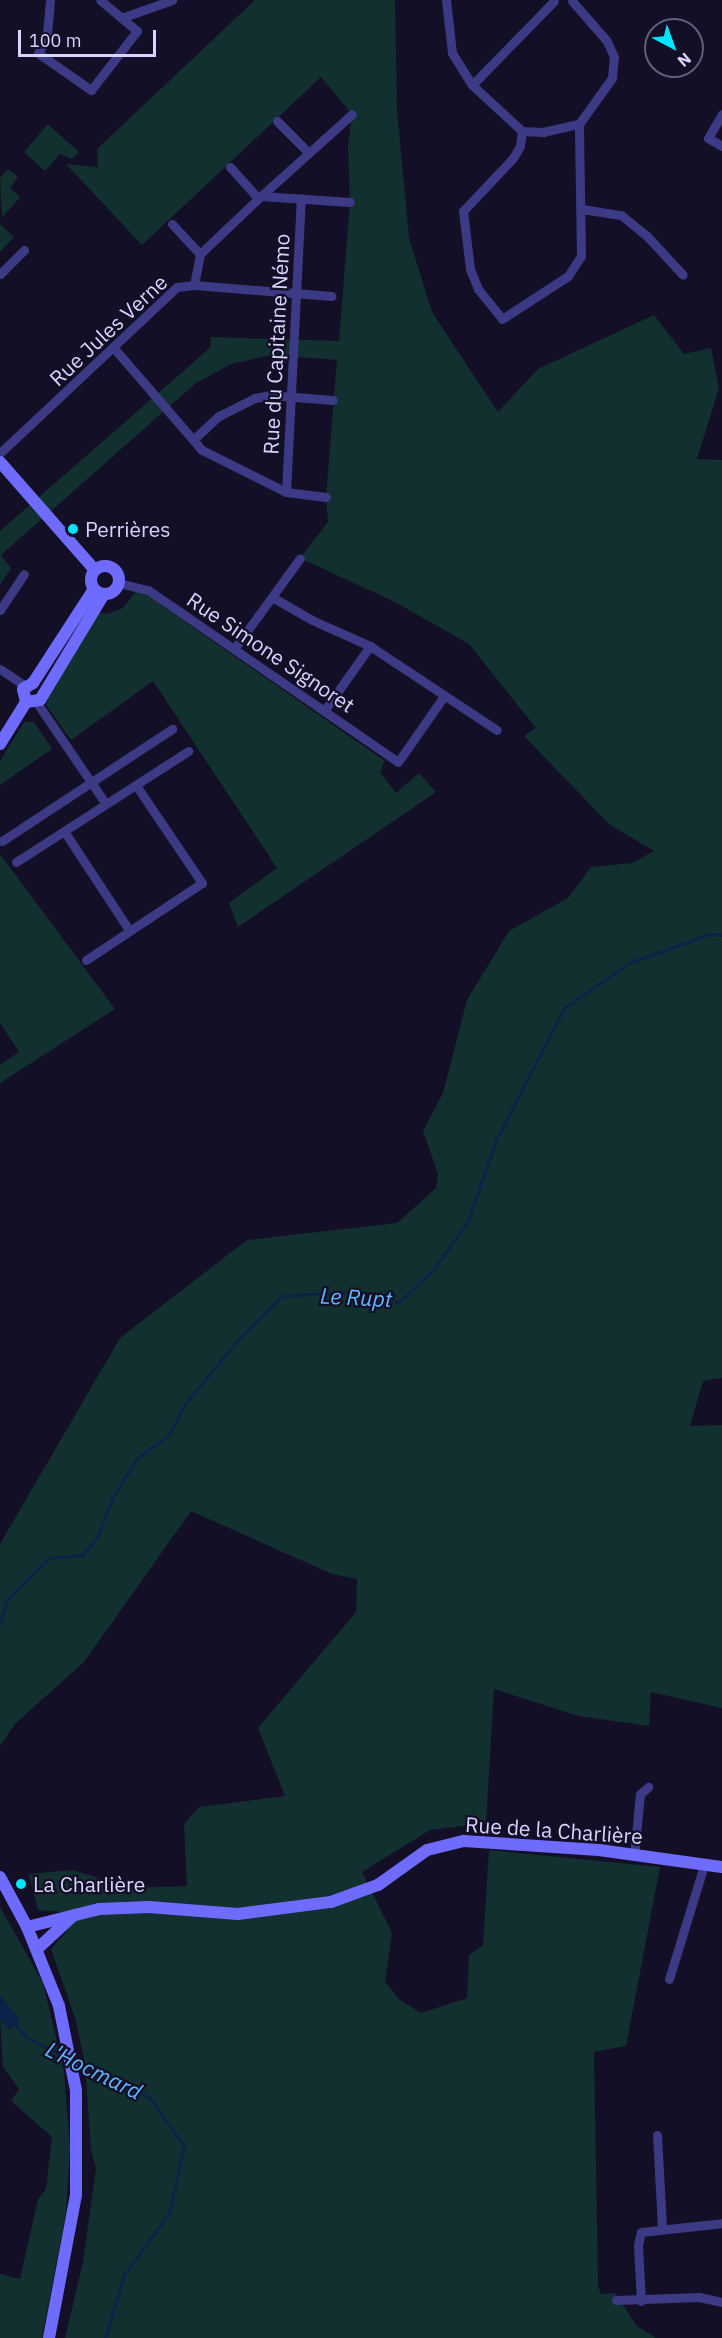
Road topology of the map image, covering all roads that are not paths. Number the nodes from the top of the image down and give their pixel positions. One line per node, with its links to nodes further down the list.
1 (50, 0): 7 (street)
2 (100, 0): 7 (street)
3 (172, 0): 7 (street)
4 (446, 0): 8 (street)
5 (554, 0): 6 (street); 8 (street)
6 (572, 1): 12 (street)
7 (124, 17)
8 (472, 85): 13 (street)
9 (352, 114): 15 (street)
10 (722, 114): 14 (street)
11 (278, 121): 15 (street)
12 (579, 124): 13 (street); 20 (street)
13 (522, 131): 20 (street)
14 (722, 146)
15 (309, 153): 17 (street)
16 (230, 168): 17 (street)
17 (260, 197): 18 (street); 23 (street)
18 (301, 198): 19 (street); 27 (street, Rue du Capitaine Némo)
19 (350, 202)
20 (582, 209): 25 (street)
21 (172, 224): 23 (street)
22 (24, 250): 24 (street)
23 (200, 254): 26 (street)
24 (0, 274)
25 (683, 275)
26 (194, 285): 27 (street, Rue Jules Verne); 29 (street, Rue Jules Verne)
27 (295, 293): 28 (street, Rue Jules Verne); 30 (street, Rue du Capitaine Némo)
28 (332, 296)
29 (113, 347): 32 (street); 33 (street, Rue Jules Verne)
30 (289, 395): 31 (street); 32 (street); 35 (street, Rue du Capitaine Némo)
31 (333, 400)
32 (194, 438): 35 (street)
33 (0, 453)
34 (0, 462): 38 (street)
35 (286, 492): 36 (street)
36 (326, 497)
37 (300, 558): 42 (street)
38 (95, 570): 40 (street); 41 (street)
39 (24, 573): 43 (street)
40 (119, 583): 41 (street); 45 (street, Rue Simone Signoret)
41 (99, 592): 47 (street); 49 (street)
42 (272, 597): 44 (street); 45 (street)
43 (0, 610)
44 (370, 646): 48 (street); 50 (street)
45 (234, 648): 50 (street, Rue Simone Signoret)
46 (0, 669): 47 (street)
47 (29, 685): 49 (street); 49 (street)
48 (444, 696): 50 (street, Rue Simone Signoret); 52 (street)
49 (35, 699): 53 (street); 55 (street)
50 (324, 711)
51 (172, 729): 55 (street)
52 (497, 730)
53 (0, 744)
54 (188, 751): 56 (street)
55 (91, 783): 57 (street); 59 (street)
56 (136, 785): 57 (street); 61 (street)
57 (105, 804): 58 (street)
58 (64, 831): 60 (street); 61 (street)
59 (2, 841)
60 (16, 862)
61 (129, 930): 62 (street)
62 (86, 960)
63 (648, 1787): 64 (street)
64 (634, 1855): 65 (street, Rue de la Charlière); 68 (street, Rue de la Charlière)
65 (704, 1865): 66 (street, Rue de la Charlière); 71 (street)
66 (722, 1867)
67 (0, 1877): 69 (street)
68 (75, 1914): 69 (street, Rue de la Charlière); 70 (street)
69 (27, 1927): 70 (street)
70 (37, 1949): 78 (street)
71 (669, 1979)
72 (657, 2135): 74 (street)
73 (722, 2223): 74 (street)
74 (662, 2227): 76 (street)
75 (616, 2300): 76 (street)
76 (640, 2301): 77 (street)
77 (722, 2302)
78 (49, 2338)

